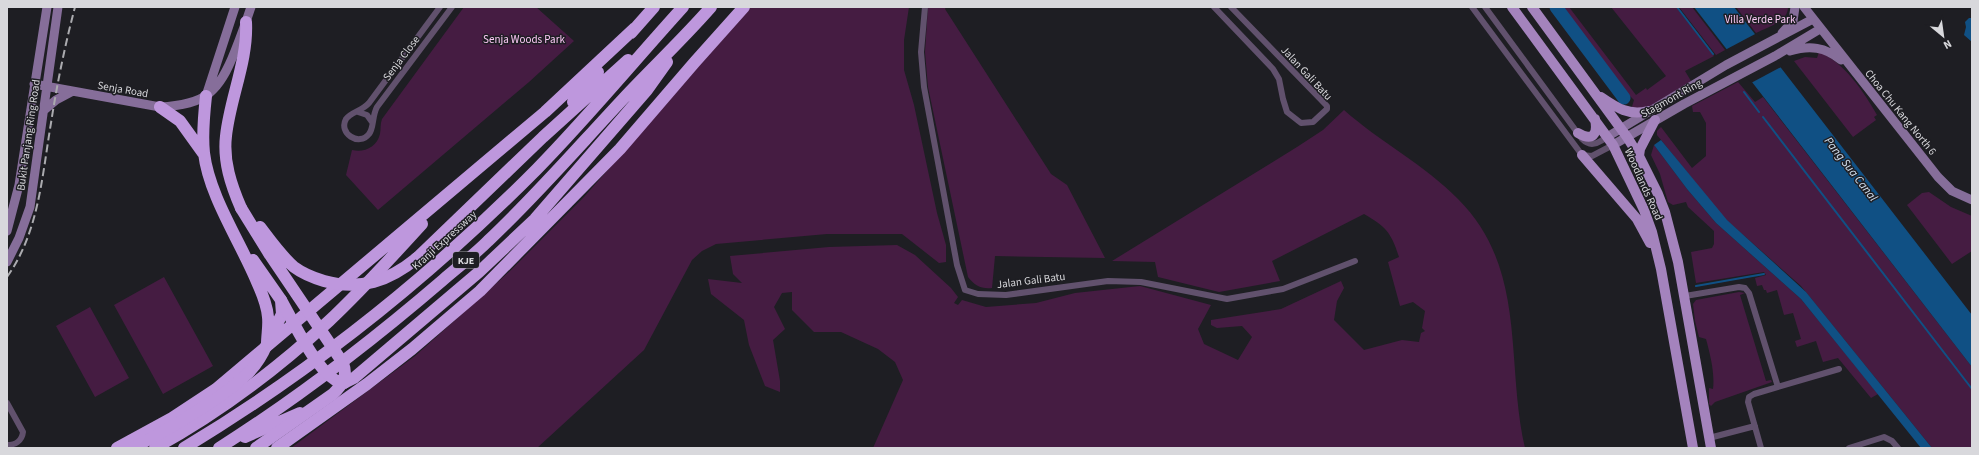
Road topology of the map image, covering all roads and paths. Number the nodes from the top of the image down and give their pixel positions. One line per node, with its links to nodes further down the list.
1 (47, 7): 29 (street, Bukit Panjang Ring Road)
2 (58, 7): 30 (street, Bukit Panjang Ring Road)
3 (235, 7): 33 (street)
4 (251, 7): 21 (street, Senja Road)
5 (440, 7): 37 (street, Senja Close)
6 (452, 7): 40 (street, Senja Close)
7 (654, 7): 23 (highway)
8 (683, 7): 22 (highway, Kranji Expressway / KJE)
9 (711, 7): 25 (highway, KJE)
10 (744, 7): 63 (highway)
11 (925, 7): 55 (street, Jalan Gali Batu)
12 (1214, 7): 13 (street, Jalan Gali Batu)
13 (1231, 7)
14 (1472, 7): 47 (street)
15 (1485, 7): 41 (street)
16 (1512, 7): 38 (main road, Woodlands Road)
17 (1532, 7): 32 (main road, Woodlands Road)
18 (1795, 7): 26 (street)
19 (1804, 7): 20 (street, Choa Chu Kang North 6)
20 (1813, 20): 24 (street, Choa Chu Kang North 6); 26 (street, Stagmont Ring)
21 (246, 22): 33 (street, Senja Road); 52 (highway)
22 (665, 27): 43 (highway); 72 (highway, Kranji Expressway / KJE)
23 (635, 28): 43 (highway); 50 (highway)
24 (1820, 29): 27 (street); 28 (street, Choa Chu Kang North 6)
25 (682, 40): 62 (highway); 73 (highway, KJE)
26 (1770, 43): 36 (street, Stagmont Ring)
27 (1777, 55): 28 (street); 39 (street, Stagmont Ring)
28 (1852, 70): 51 (street, Choa Chu Kang North 6)
29 (34, 84): 30 (street, Senja Road); 54 (street, Bukit Panjang Ring Road)
30 (46, 87): 31 (street, Senja Road); 35 (street, Bukit Panjang Ring Road)
31 (71, 92): 34 (street, Senja Road); 35 (street)
32 (1596, 94): 36 (main road); 42 (main road, Woodlands Road)
33 (206, 96): 34 (street, Senja Road); 46 (highway)
34 (160, 107): 46 (highway)
35 (43, 111): 56 (street, Bukit Panjang Ring Road)
36 (1648, 111): 42 (street, Stagmont Ring)
37 (358, 112): 40 (street); 40 (street, Senja Close)
38 (1595, 119): 41 (main road); 45 (main road, Woodlands Road)
39 (1655, 120): 42 (street, Stagmont Ring); 44 (main road)
40 (372, 122)
41 (1578, 133): 45 (street)
42 (1624, 133): 45 (street, Stagmont Ring); 48 (main road, Woodlands Road)
43 (543, 137): 52 (highway, bridge)
44 (1645, 138): 48 (main road); 49 (main road)
45 (1610, 141): 47 (street); 57 (main road, Woodlands Road)
46 (204, 154): 53 (highway)
47 (1582, 155): 57 (main road)
48 (1638, 156): 49 (main road, Woodlands Road)
49 (1649, 175): 58 (main road, Woodlands Road)
50 (445, 197): 69 (highway); 71 (highway)
51 (1972, 200)
52 (241, 208): 62 (highway, bridge)
53 (232, 229): 59 (highway); 60 (highway)
54 (7, 231)
55 (1355, 261)
56 (7, 262)
57 (1661, 269): 76 (main road, Woodlands Road)
58 (1685, 296): 64 (street); 67 (main road, Woodlands Road)
59 (281, 300): 60 (highway, bridge); 62 (highway, bridge)
60 (267, 344): 70 (highway, bridge)
61 (1839, 369): 64 (street)
62 (344, 383): 74 (highway, bridge)
63 (367, 384): 73 (highway); 75 (highway)
64 (1778, 387): 66 (street)
65 (7, 403): 68 (street)
66 (1755, 426): 67 (street); 77 (street)
67 (1710, 443)
68 (7, 445)
69 (117, 448)
70 (133, 448)
71 (155, 448)
72 (184, 448)
73 (220, 448)
74 (256, 448)
75 (277, 448)
76 (1693, 448)
77 (1761, 448)
78 (1849, 448): 79 (street)
79 (1898, 448)

